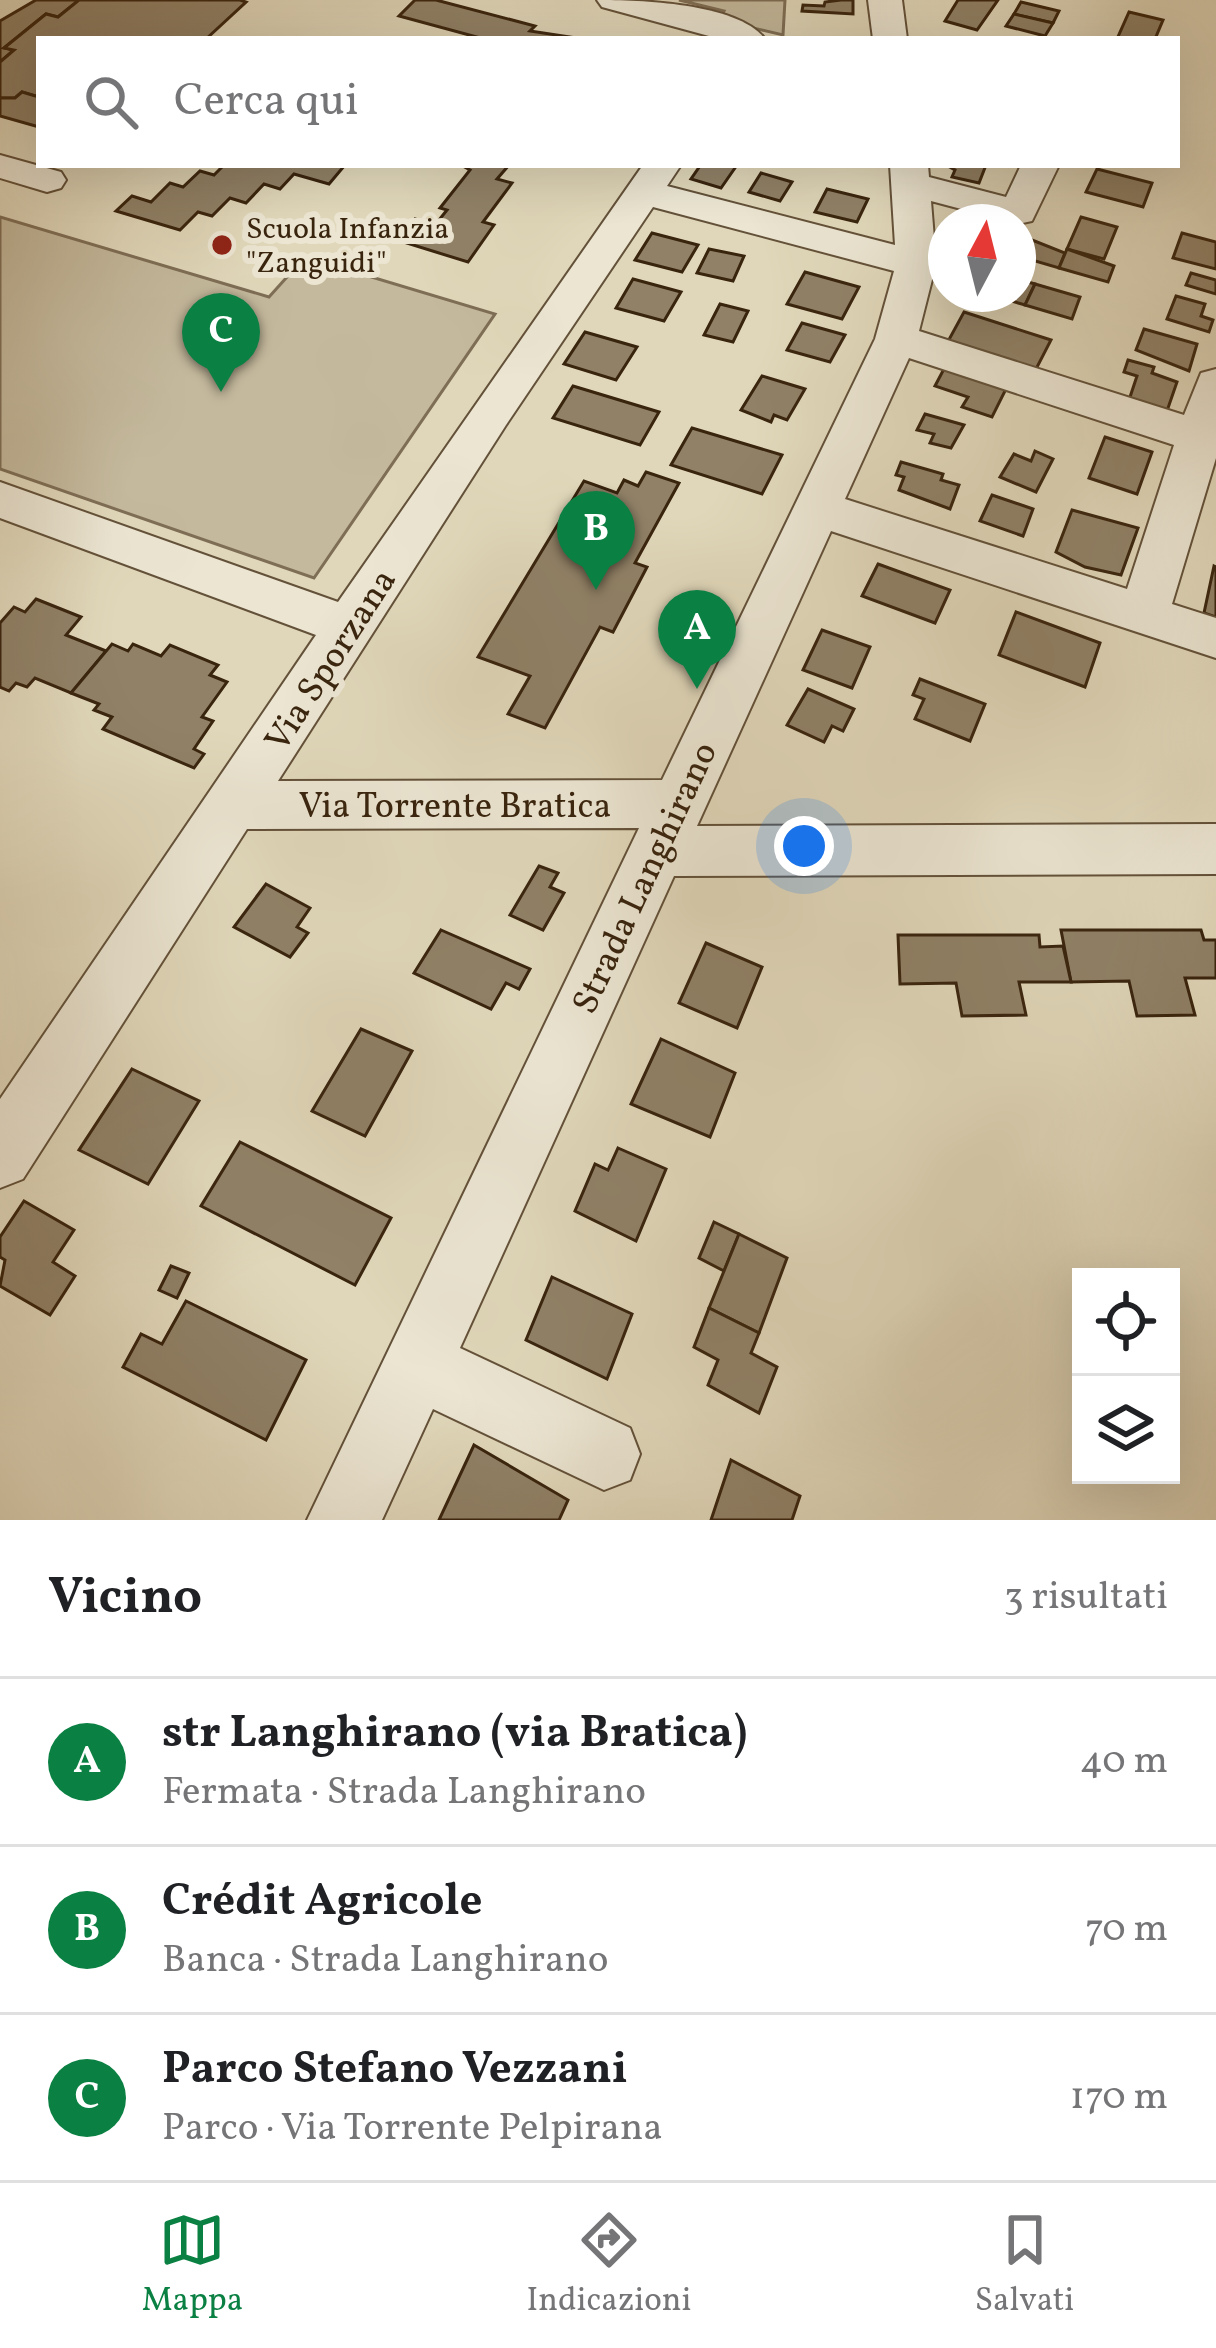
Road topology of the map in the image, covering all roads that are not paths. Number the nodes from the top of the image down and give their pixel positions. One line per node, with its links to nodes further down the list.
1 (614, 0): 3 (street)
2 (885, 0): 4 (street)
3 (741, 36)
4 (890, 36)
5 (0, 166): 9 (street)
6 (1039, 168): 7 (street, Strada Langhirano)
7 (911, 174): 10 (street, Strada Langhirano)
8 (653, 179): 10 (street); 17 (street, Via Sporzana)
9 (47, 180)
10 (916, 264): 11 (street, Strada Langhirano)
11 (896, 339): 13 (street); 15 (street, Strada Langhirano)
12 (1216, 384): 13 (street)
13 (1209, 440): 16 (street)
14 (0, 499): 17 (street)
15 (818, 508): 16 (street); 20 (street, Strada Langhirano)
16 (1145, 612): 18 (street)
17 (350, 627): 19 (street, Via Sporzana)
18 (1216, 638)
19 (232, 805): 20 (street, Via Torrente Bratica); 22 (street, Via Sporzana)
20 (666, 827): 21 (street, Via Torrente Bratica); 23 (street, Strada Langhirano)
21 (1216, 849)
22 (0, 1156)
23 (415, 1363): 24 (street); 25 (street, Strada Langhirano)
24 (604, 1454)
25 (344, 1520)

